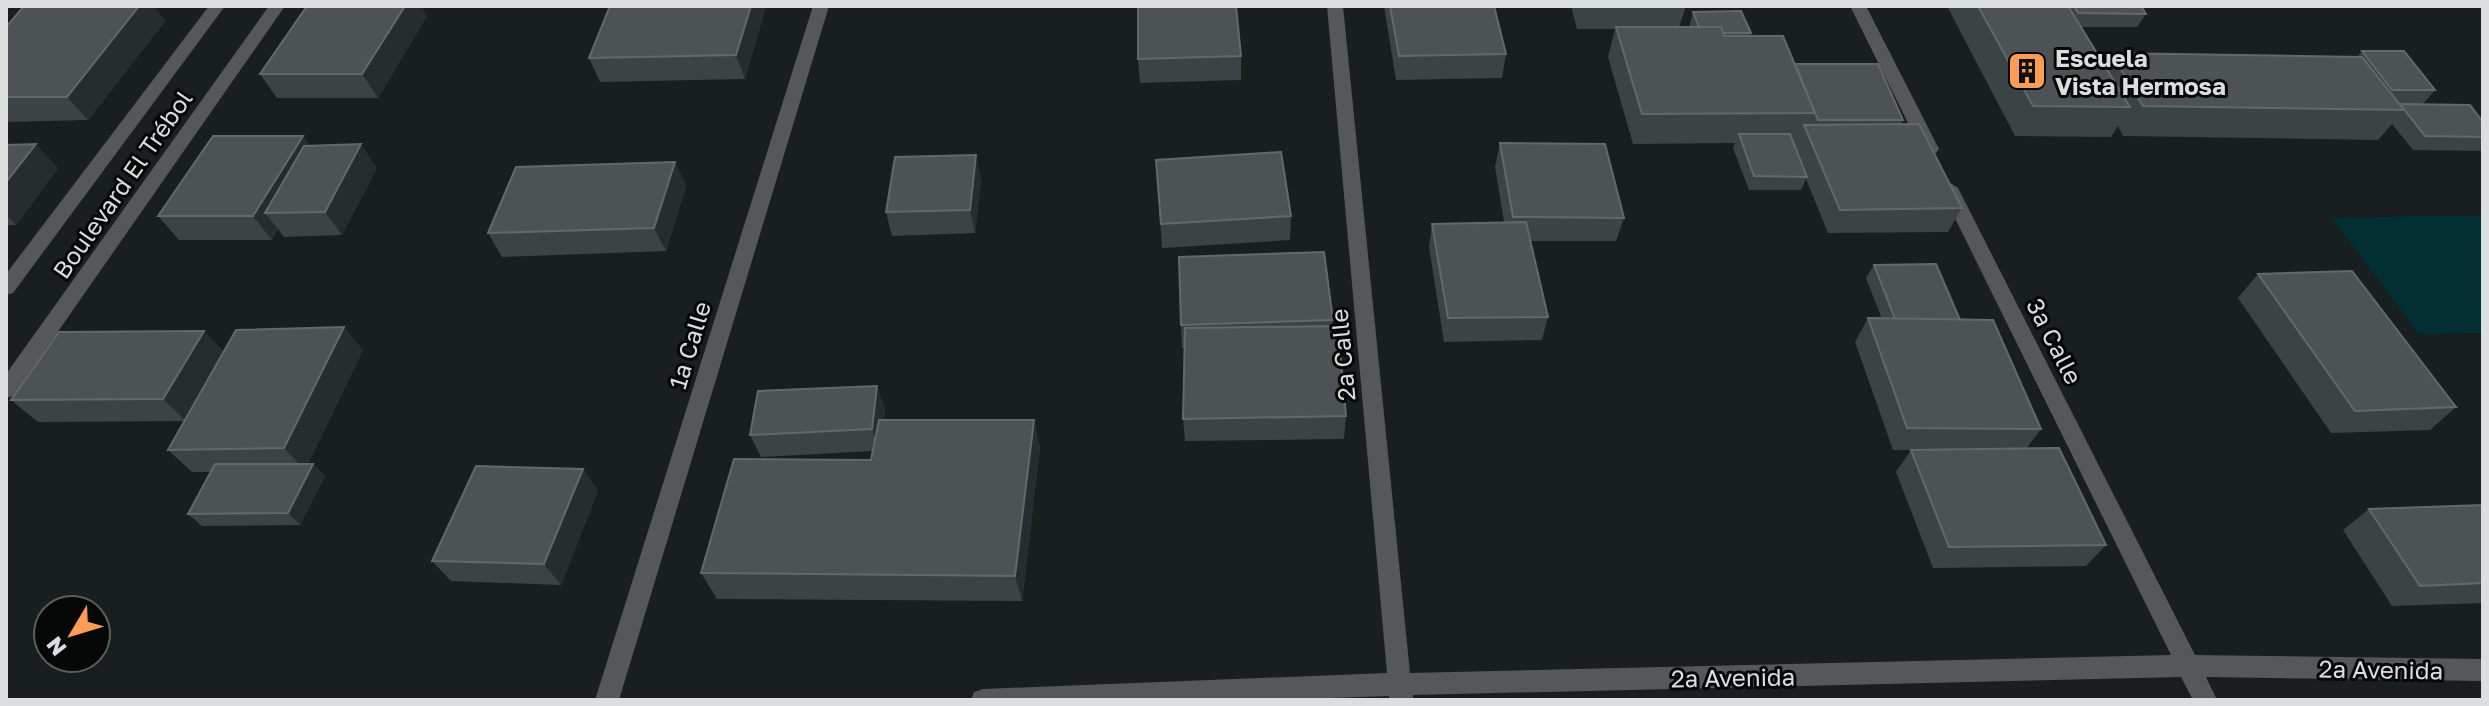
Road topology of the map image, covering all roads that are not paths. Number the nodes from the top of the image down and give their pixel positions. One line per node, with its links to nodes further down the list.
1 (217, 6): 6 (street, Boulevard El Trébol)
2 (277, 6): 7 (street, Boulevard El Trébol)
3 (821, 6): 11 (street, 1a Calle)
4 (1335, 6): 10 (street, 2a Calle)
5 (1858, 6): 8 (street, 3a Calle)
6 (6, 288)
7 (6, 390)
8 (2189, 666): 9 (street, 2a Avenida); 10 (street, 2a Avenida); 13 (street, 3a Calle)
9 (2483, 670)
10 (1400, 692): 12 (street, 2a Avenida)
11 (607, 700)
12 (983, 700)
13 (2205, 700)

